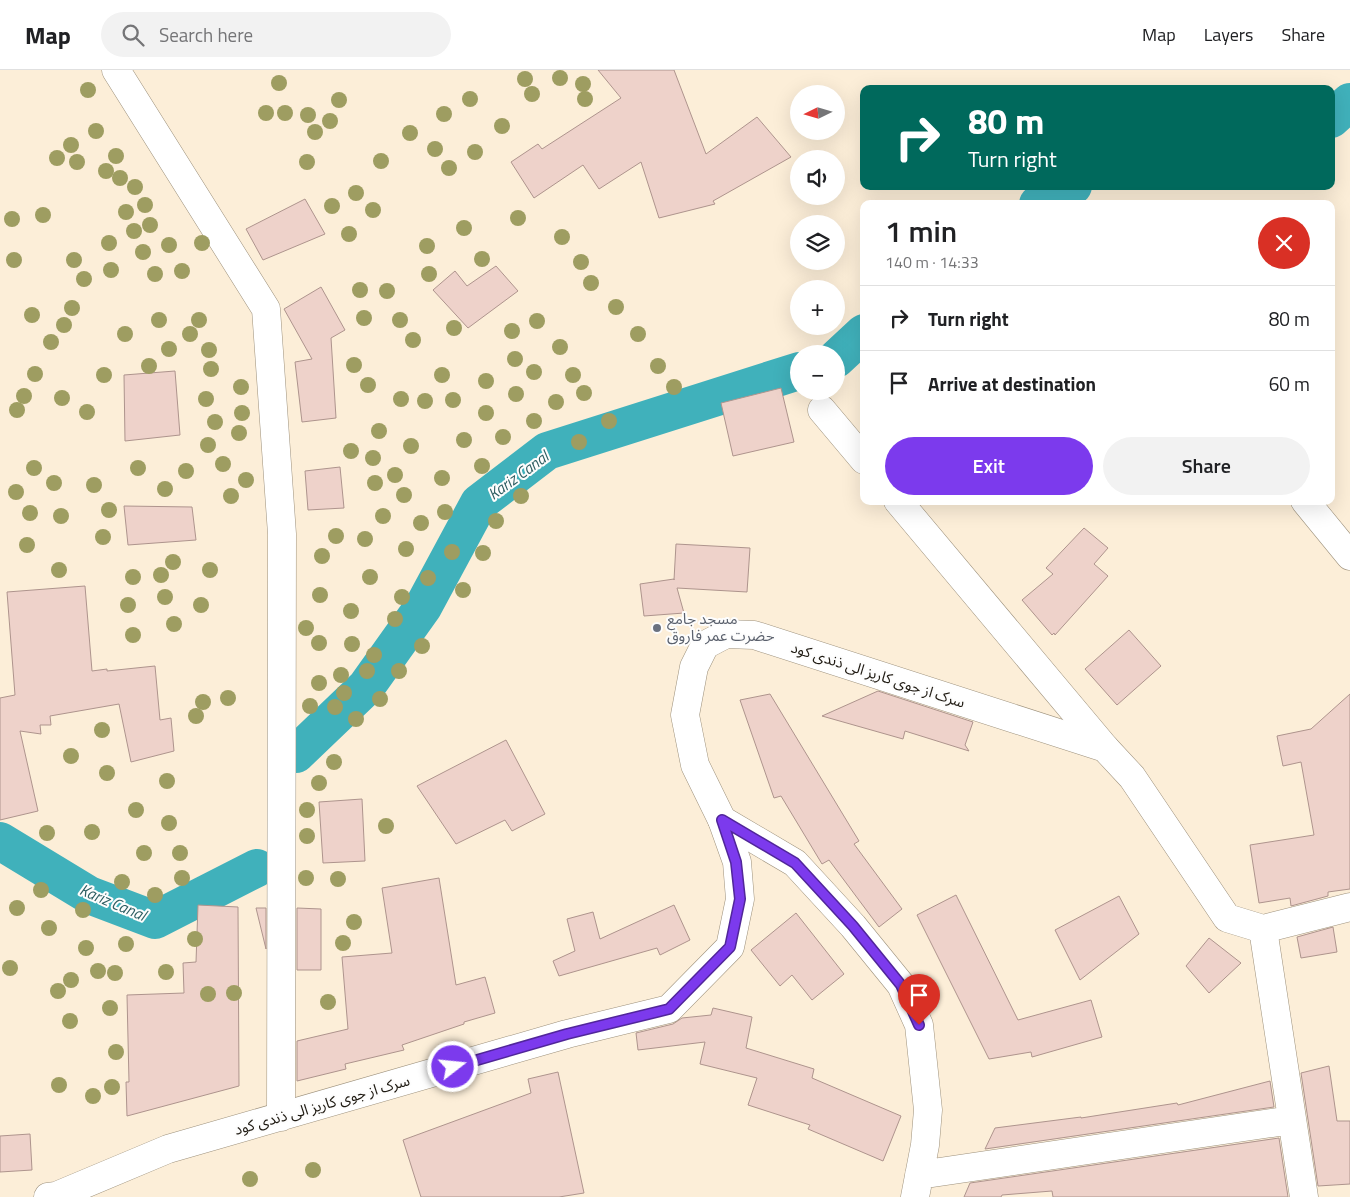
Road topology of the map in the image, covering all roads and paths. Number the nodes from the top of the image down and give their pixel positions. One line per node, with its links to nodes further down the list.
1 (116, 70): 11 (street)
2 (822, 410): 3 (street)
3 (860, 455)
4 (901, 505): 7 (street)
5 (1308, 505): 6 (street)
6 (1350, 556)
7 (1104, 748): 8 (street, سرک از جوی کاریز الی ذندی کود); 10 (street, سرک از جوی کاریز الی ذندی کود)
8 (722, 820): 11 (street, سرک از جوی کاریز الی ذندی کود); 13 (street)
9 (1350, 907): 10 (street)
10 (1263, 929): 12 (street)
11 (281, 1117): 14 (street, سرک از جوی کاریز الی ذندی کود)
12 (1292, 1120): 13 (street); 15 (street)
13 (917, 1186)
14 (48, 1197)
15 (1304, 1197)

